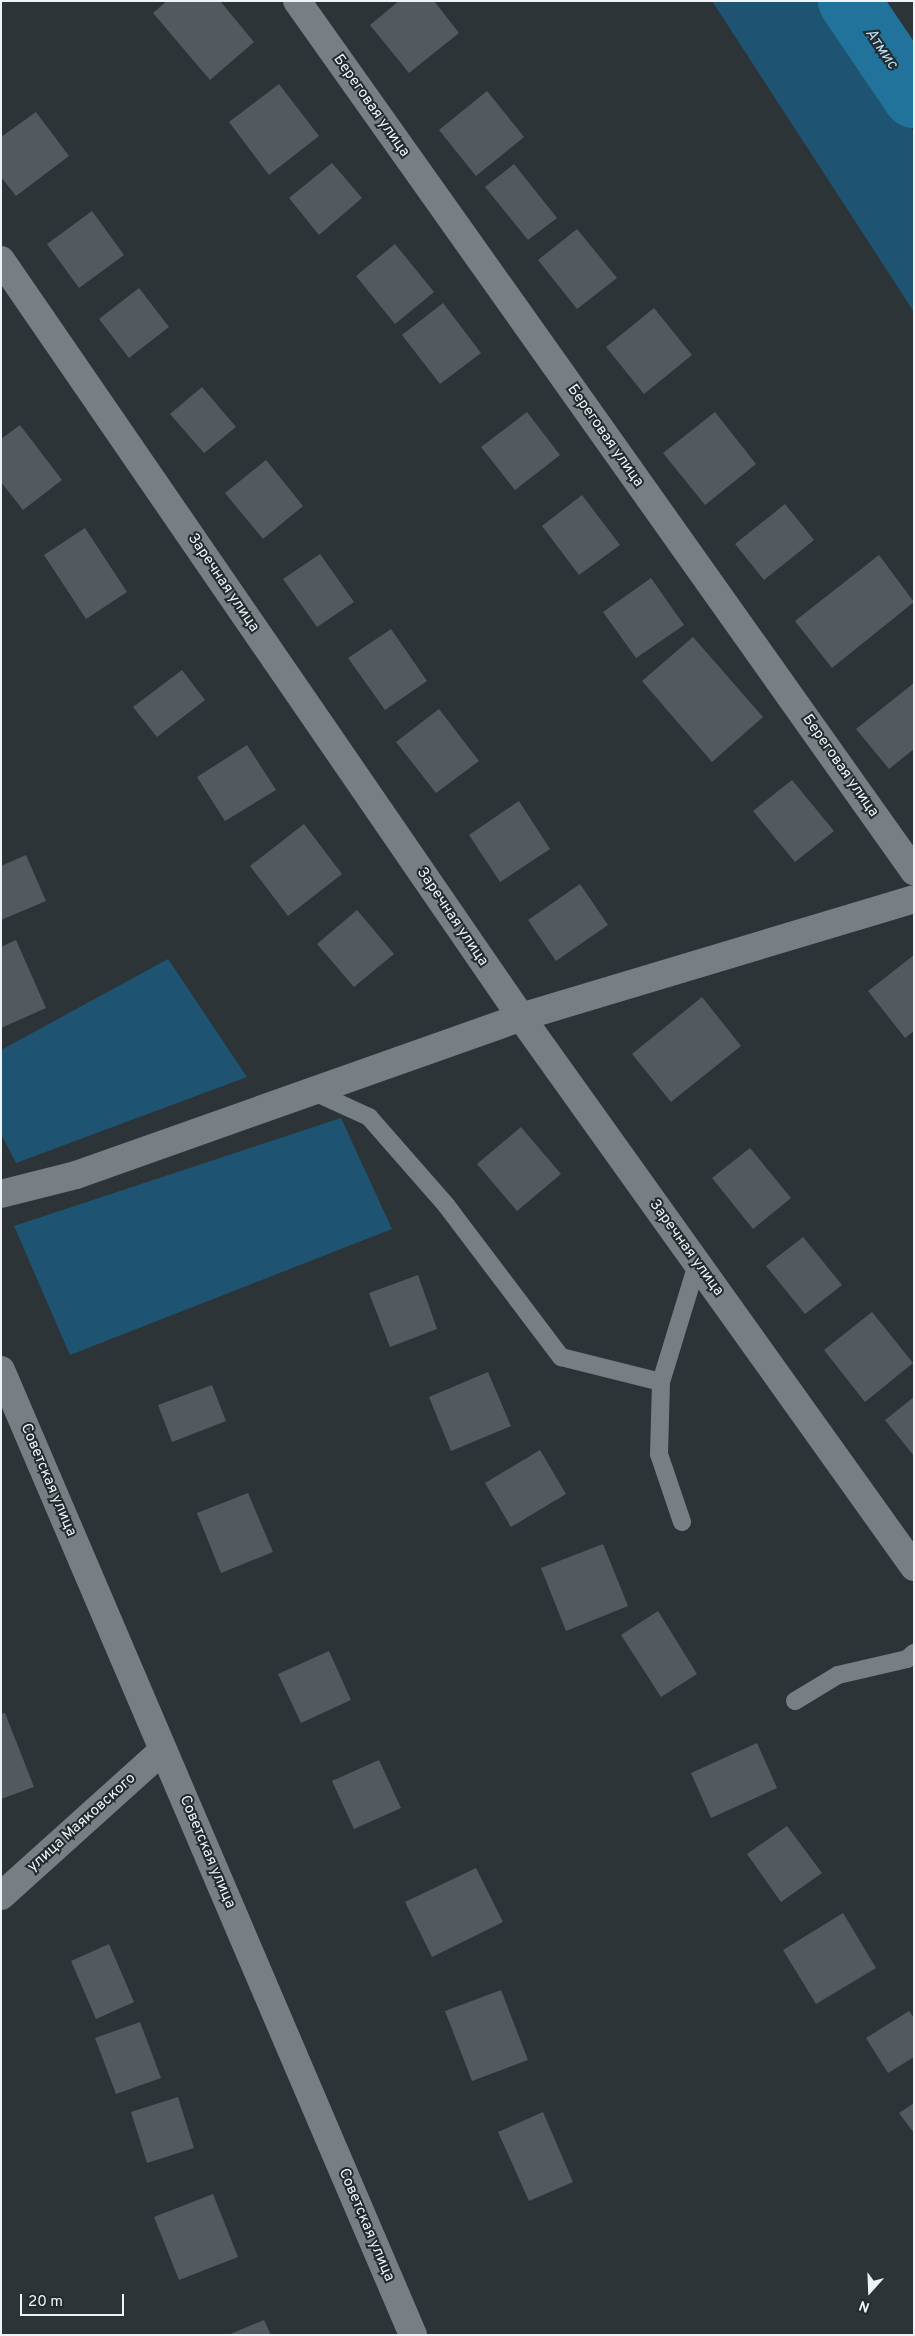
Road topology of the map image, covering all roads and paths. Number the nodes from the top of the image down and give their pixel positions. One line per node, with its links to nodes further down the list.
1 (297, 1): 3 (street, Береговая улица)
2 (1, 260): 5 (street, Заречная улица)
3 (914, 871)
4 (914, 899): 5 (street)
5 (521, 1017): 6 (street); 8 (street, Заречная улица)
6 (312, 1091): 7 (street); 10 (lane)
7 (1, 1194)
8 (697, 1264): 10 (lane); 12 (street, Заречная улица)
9 (1, 1370): 15 (street, Советская улица)
10 (661, 1382): 11 (lane)
11 (682, 1522)
12 (914, 1567)
13 (914, 1653): 14 (lane)
14 (795, 1702)
15 (163, 1750): 16 (street, улица Маяковского); 17 (street, Советская улица)
16 (1, 1896)
17 (413, 2335)

